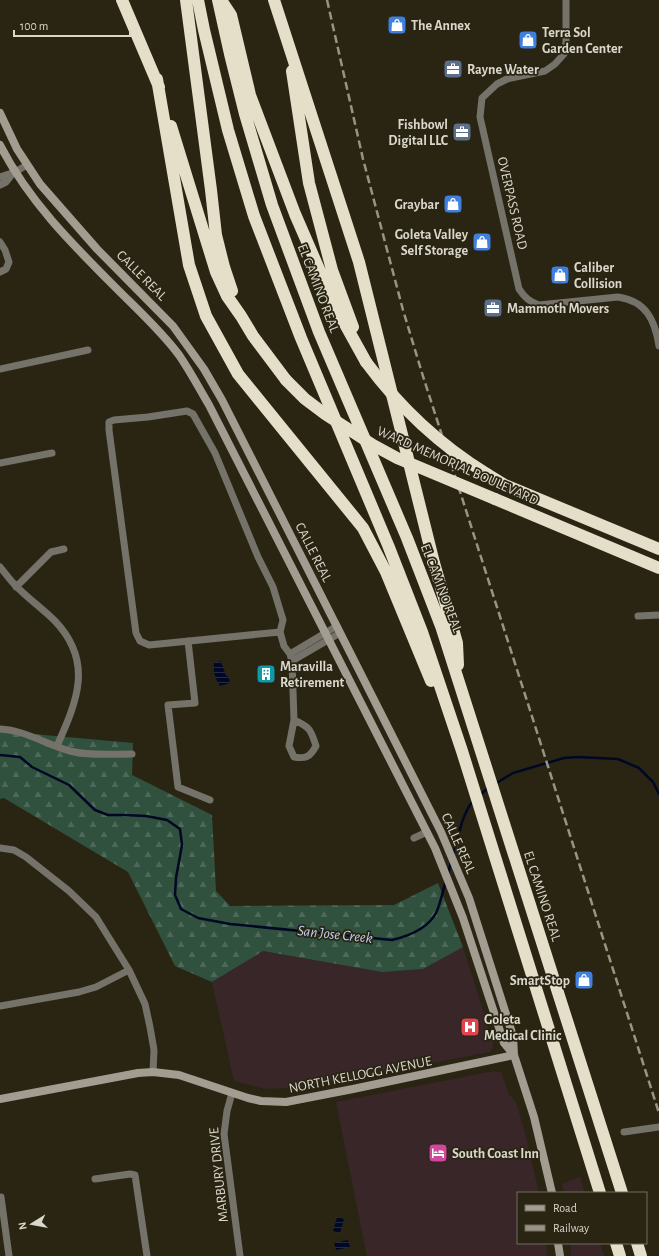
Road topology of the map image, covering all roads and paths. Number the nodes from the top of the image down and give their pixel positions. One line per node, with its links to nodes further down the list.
1 (122, 0): 8 (highway)
2 (186, 0): 17 (highway)
3 (198, 0): 40 (highway)
4 (220, 0): 20 (highway); 36 (highway, EL CAMINO REAL)
5 (274, 0): 7 (highway)
6 (566, 0): 18 (street, OVERPASS ROAD)
7 (287, 36): 20 (highway); 36 (highway)
8 (157, 79): 17 (highway); 40 (highway)
9 (0, 113): 11 (main road, CALLE REAL)
10 (0, 145): 12 (main road, CALLE REAL)
11 (27, 165): 12 (street); 31 (main road, CALLE REAL)
12 (15, 172): 13 (street); 14 (street); 33 (main road, CALLE REAL)
13 (0, 177)
14 (0, 185)
15 (0, 242): 16 (street)
16 (0, 272)
17 (241, 316): 27 (highway, WARD MEMORIAL BOULEVARD, bridge)
18 (659, 346)
19 (88, 350): 21 (street)
20 (366, 362): 24 (highway, WARD MEMORIAL BOULEVARD, bridge)
21 (0, 369)
22 (52, 453): 23 (street)
23 (0, 463)
24 (659, 549)
25 (64, 550): 28 (street)
26 (0, 567): 28 (street)
27 (659, 568)
28 (16, 587): 39 (street)
29 (659, 615): 30 (street)
30 (638, 616)
31 (339, 630): 33 (street); 48 (main road, CALLE REAL)
32 (280, 632): 34 (street); 34 (street); 35 (street)
33 (326, 637): 35 (street); 43 (main road, CALLE REAL)
34 (188, 641): 42 (street)
35 (291, 657): 37 (street)
36 (460, 684): 57 (highway, EL CAMINO REAL)
37 (294, 720): 37 (street)
38 (0, 729): 39 (street)
39 (57, 746): 41 (street)
40 (462, 751): 56 (highway)
41 (132, 754)
42 (210, 800)
43 (427, 832): 44 (street); 48 (main road, CALLE REAL)
44 (414, 838)
45 (0, 848): 46 (street)
46 (128, 970): 47 (street); 49 (street)
47 (0, 1006)
48 (514, 1055): 50 (main road, NORTH KELLOGG AVENUE); 55 (main road, CALLE REAL)
49 (153, 1072): 50 (main road, NORTH KELLOGG AVENUE); 51 (main road, NORTH KELLOGG AVENUE)
50 (232, 1093): 64 (street, MARBURY DRIVE)
51 (0, 1099)
52 (659, 1127): 53 (street)
53 (624, 1132)
54 (95, 1179): 63 (street)
55 (552, 1192)
56 (600, 1192)
57 (622, 1192)
58 (1, 1197): 62 (street)
59 (558, 1244): 65 (main road)
60 (616, 1244): 66 (highway)
61 (637, 1244): 67 (highway)
62 (9, 1256)
63 (147, 1256)
64 (240, 1256)
65 (560, 1256)
66 (620, 1256)
67 (641, 1256)

